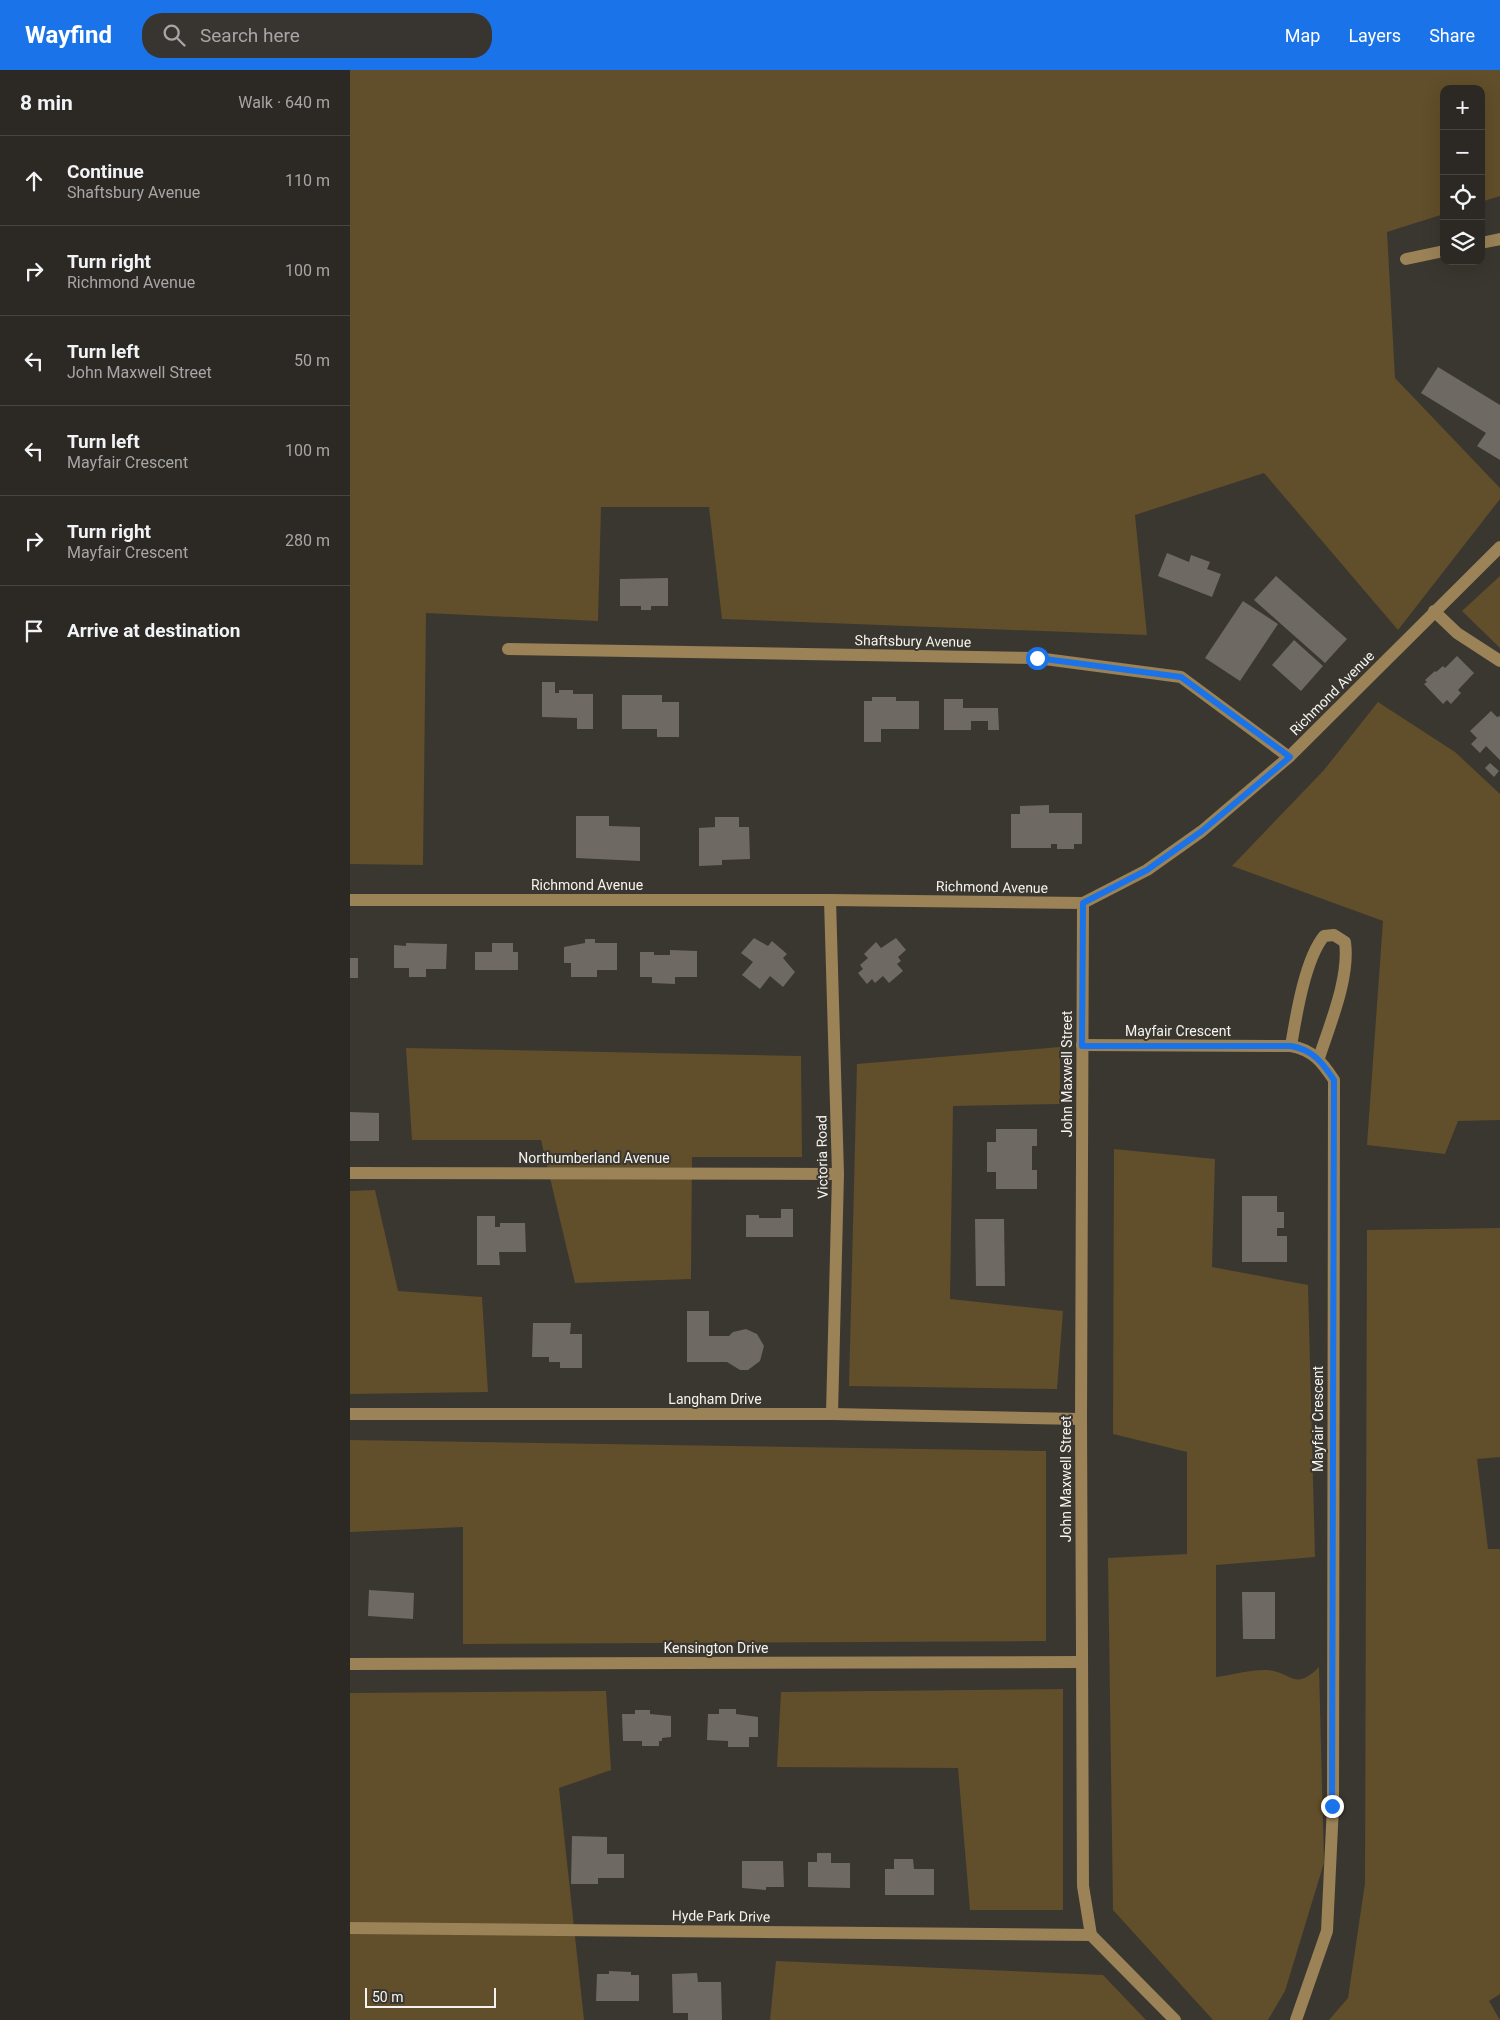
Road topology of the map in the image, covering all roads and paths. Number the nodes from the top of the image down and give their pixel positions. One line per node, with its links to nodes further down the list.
1 (1500, 239): 2 (street)
2 (1485, 242)
3 (1440, 252): 4 (street)
4 (1406, 259)
5 (1500, 547): 6 (street, Richmond Avenue)
6 (1434, 611): 8 (street); 9 (street, Richmond Avenue)
7 (508, 649): 9 (street, Shaftsbury Avenue)
8 (1500, 661)
9 (1290, 757): 12 (street, Richmond Avenue)
10 (350, 900): 11 (street, Richmond Avenue)
11 (830, 900): 12 (street, Richmond Avenue); 17 (street, Victoria Road)
12 (1083, 903): 13 (street, John Maxwell Street)
13 (1082, 1046): 14 (street, Mayfair Crescent); 20 (street, John Maxwell Street)
14 (1291, 1046): 15 (street, Mayfair Crescent); 15 (street)
15 (1319, 1058): 26 (street, Mayfair Crescent)
16 (350, 1173): 17 (street, Northumberland Avenue)
17 (838, 1174): 19 (street, Victoria Road)
18 (350, 1414): 19 (street, Langham Drive)
19 (832, 1414): 20 (street, Langham Drive)
20 (1081, 1419): 21 (street, John Maxwell Street)
21 (1082, 1662): 22 (street, Kensington Drive); 24 (street, John Maxwell Street)
22 (350, 1664)
23 (350, 1928): 24 (street, Hyde Park Drive)
24 (1091, 1935): 25 (street)
25 (1175, 2020)
26 (1296, 2020)

